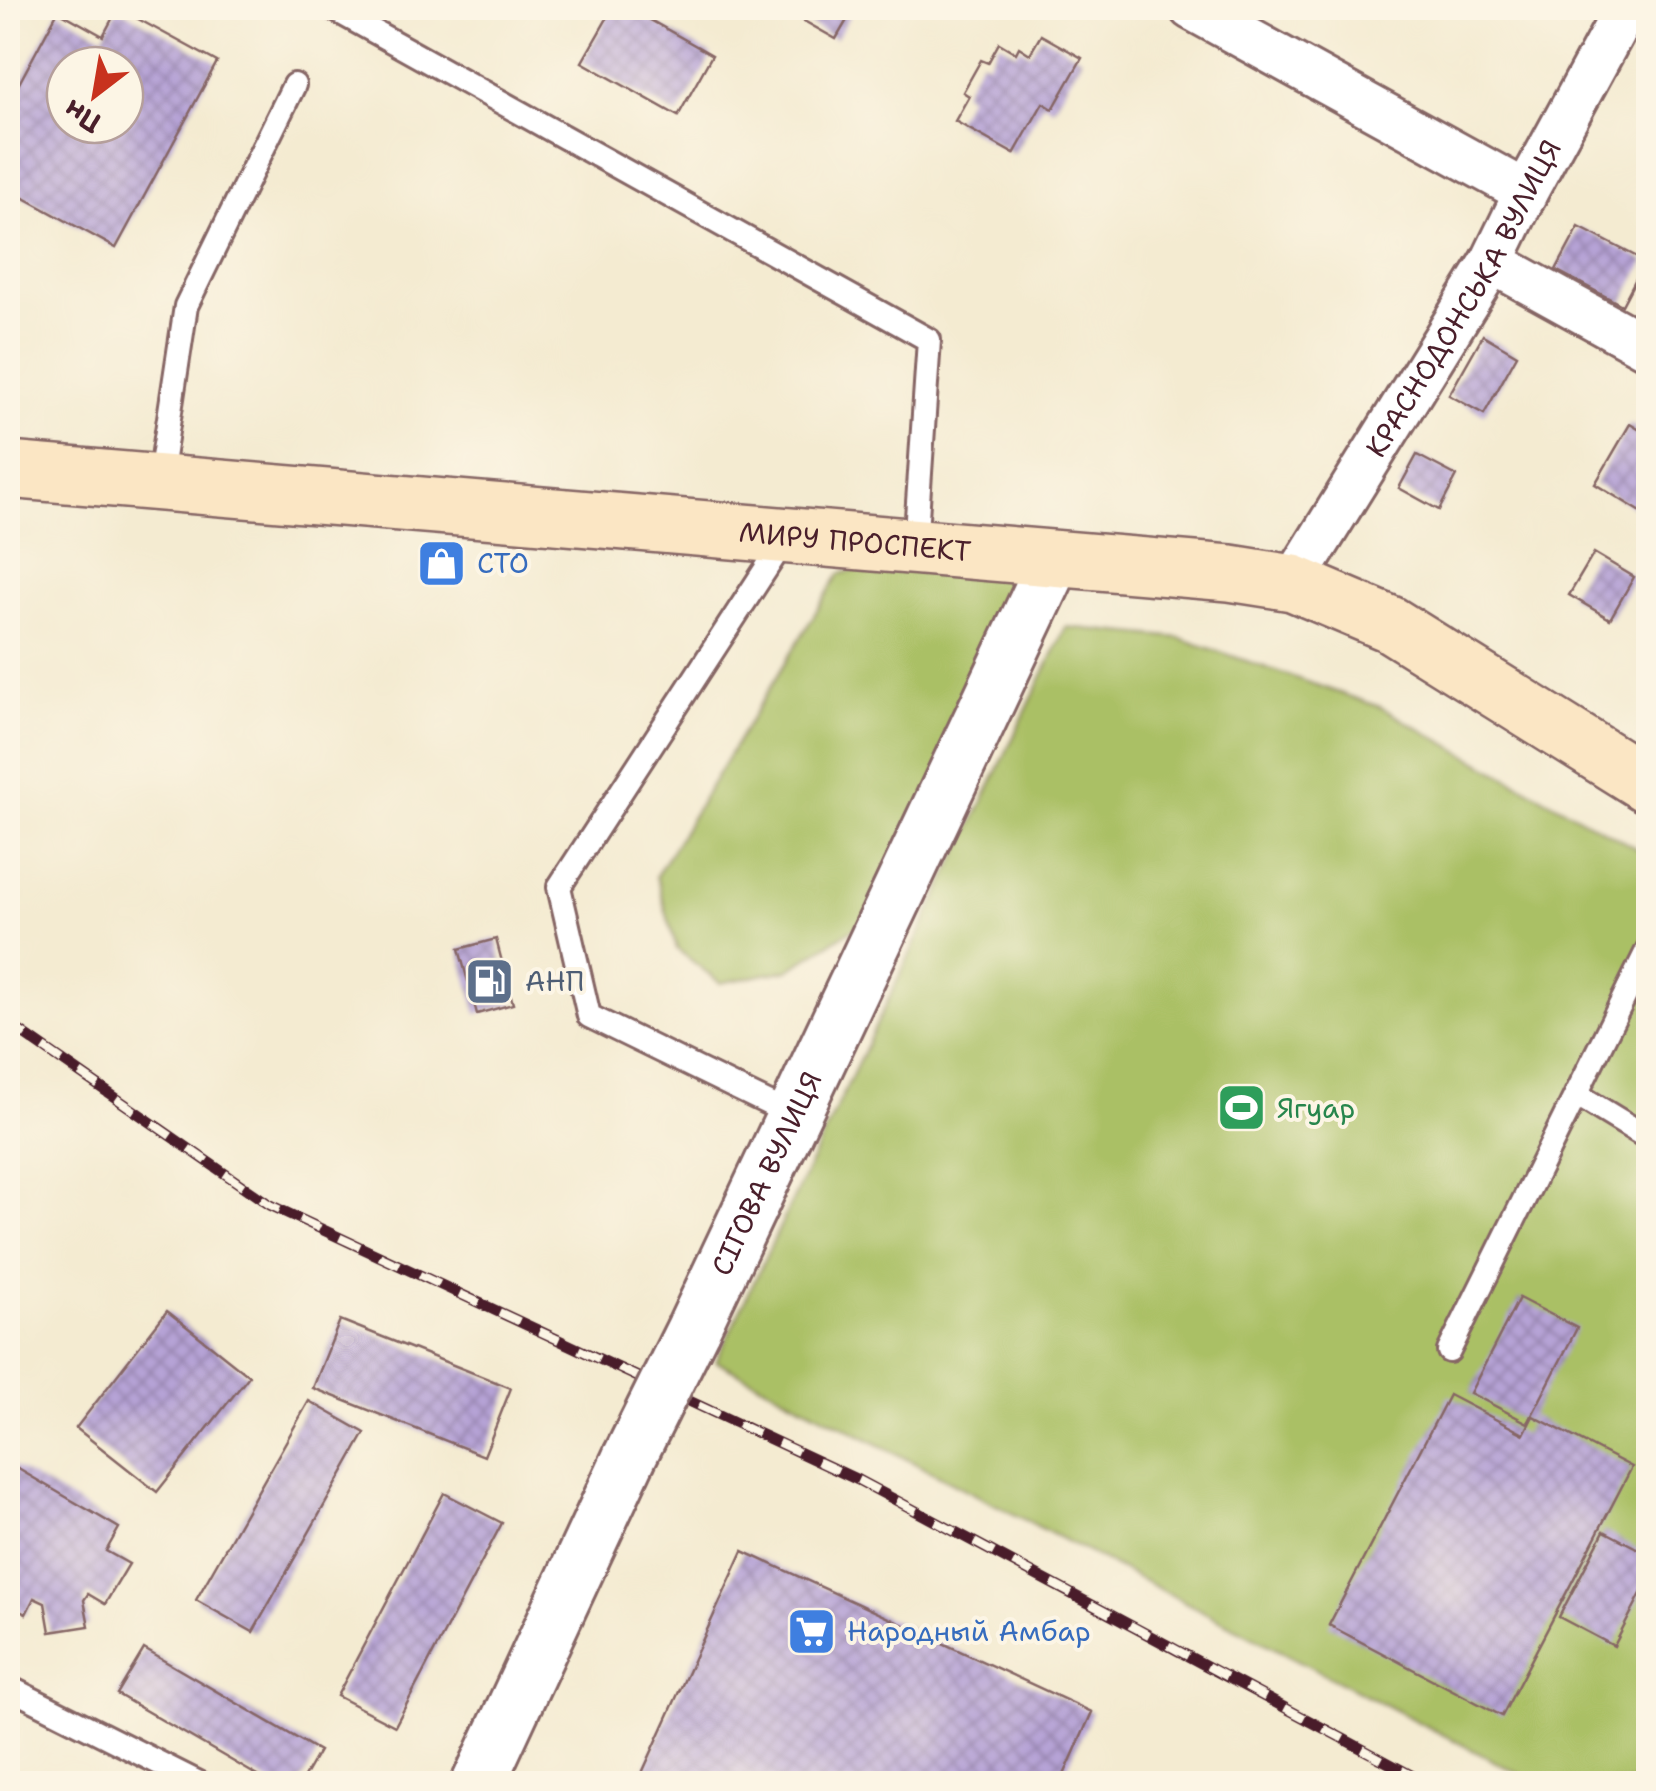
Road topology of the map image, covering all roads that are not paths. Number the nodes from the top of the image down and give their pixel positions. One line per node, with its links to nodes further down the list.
1 (332, 8): 11 (lane)
2 (1191, 8): 5 (street)
3 (1626, 8): 5 (street, КРАСНОДОНСЬКА ВУЛИЦЯ)
4 (294, 85): 9 (lane)
5 (1526, 192): 6 (street, КРАСНОДОНСЬКА ВУЛИЦЯ)
6 (1492, 262): 7 (street); 13 (street, КРАСНОДОНСЬКА ВУЛИЦЯ)
7 (1648, 348)
8 (8, 470): 9 (main road, МИРУ ПРОСПЕКТ)
9 (159, 484): 10 (main road, МИРУ ПРОСПЕКТ)
10 (786, 538): 11 (main road, МИРУ ПРОСПЕКТ); 17 (lane)
11 (914, 547): 12 (main road, МИРУ ПРОСПЕКТ)
12 (1055, 560): 13 (main road, МИРУ ПРОСПЕКТ); 17 (street, СІГОВА ВУЛИЦЯ)
13 (1292, 583): 14 (main road, МИРУ ПРОСПЕКТ)
14 (1648, 785)
15 (1648, 949): 16 (lane)
16 (1576, 1094): 18 (lane); 19 (lane)
17 (794, 1116): 22 (street, СІГОВА ВУЛИЦЯ, bridge)
18 (1648, 1138)
19 (1449, 1351)
20 (8, 1687): 21 (lane)
21 (200, 1784)
22 (478, 1784)

